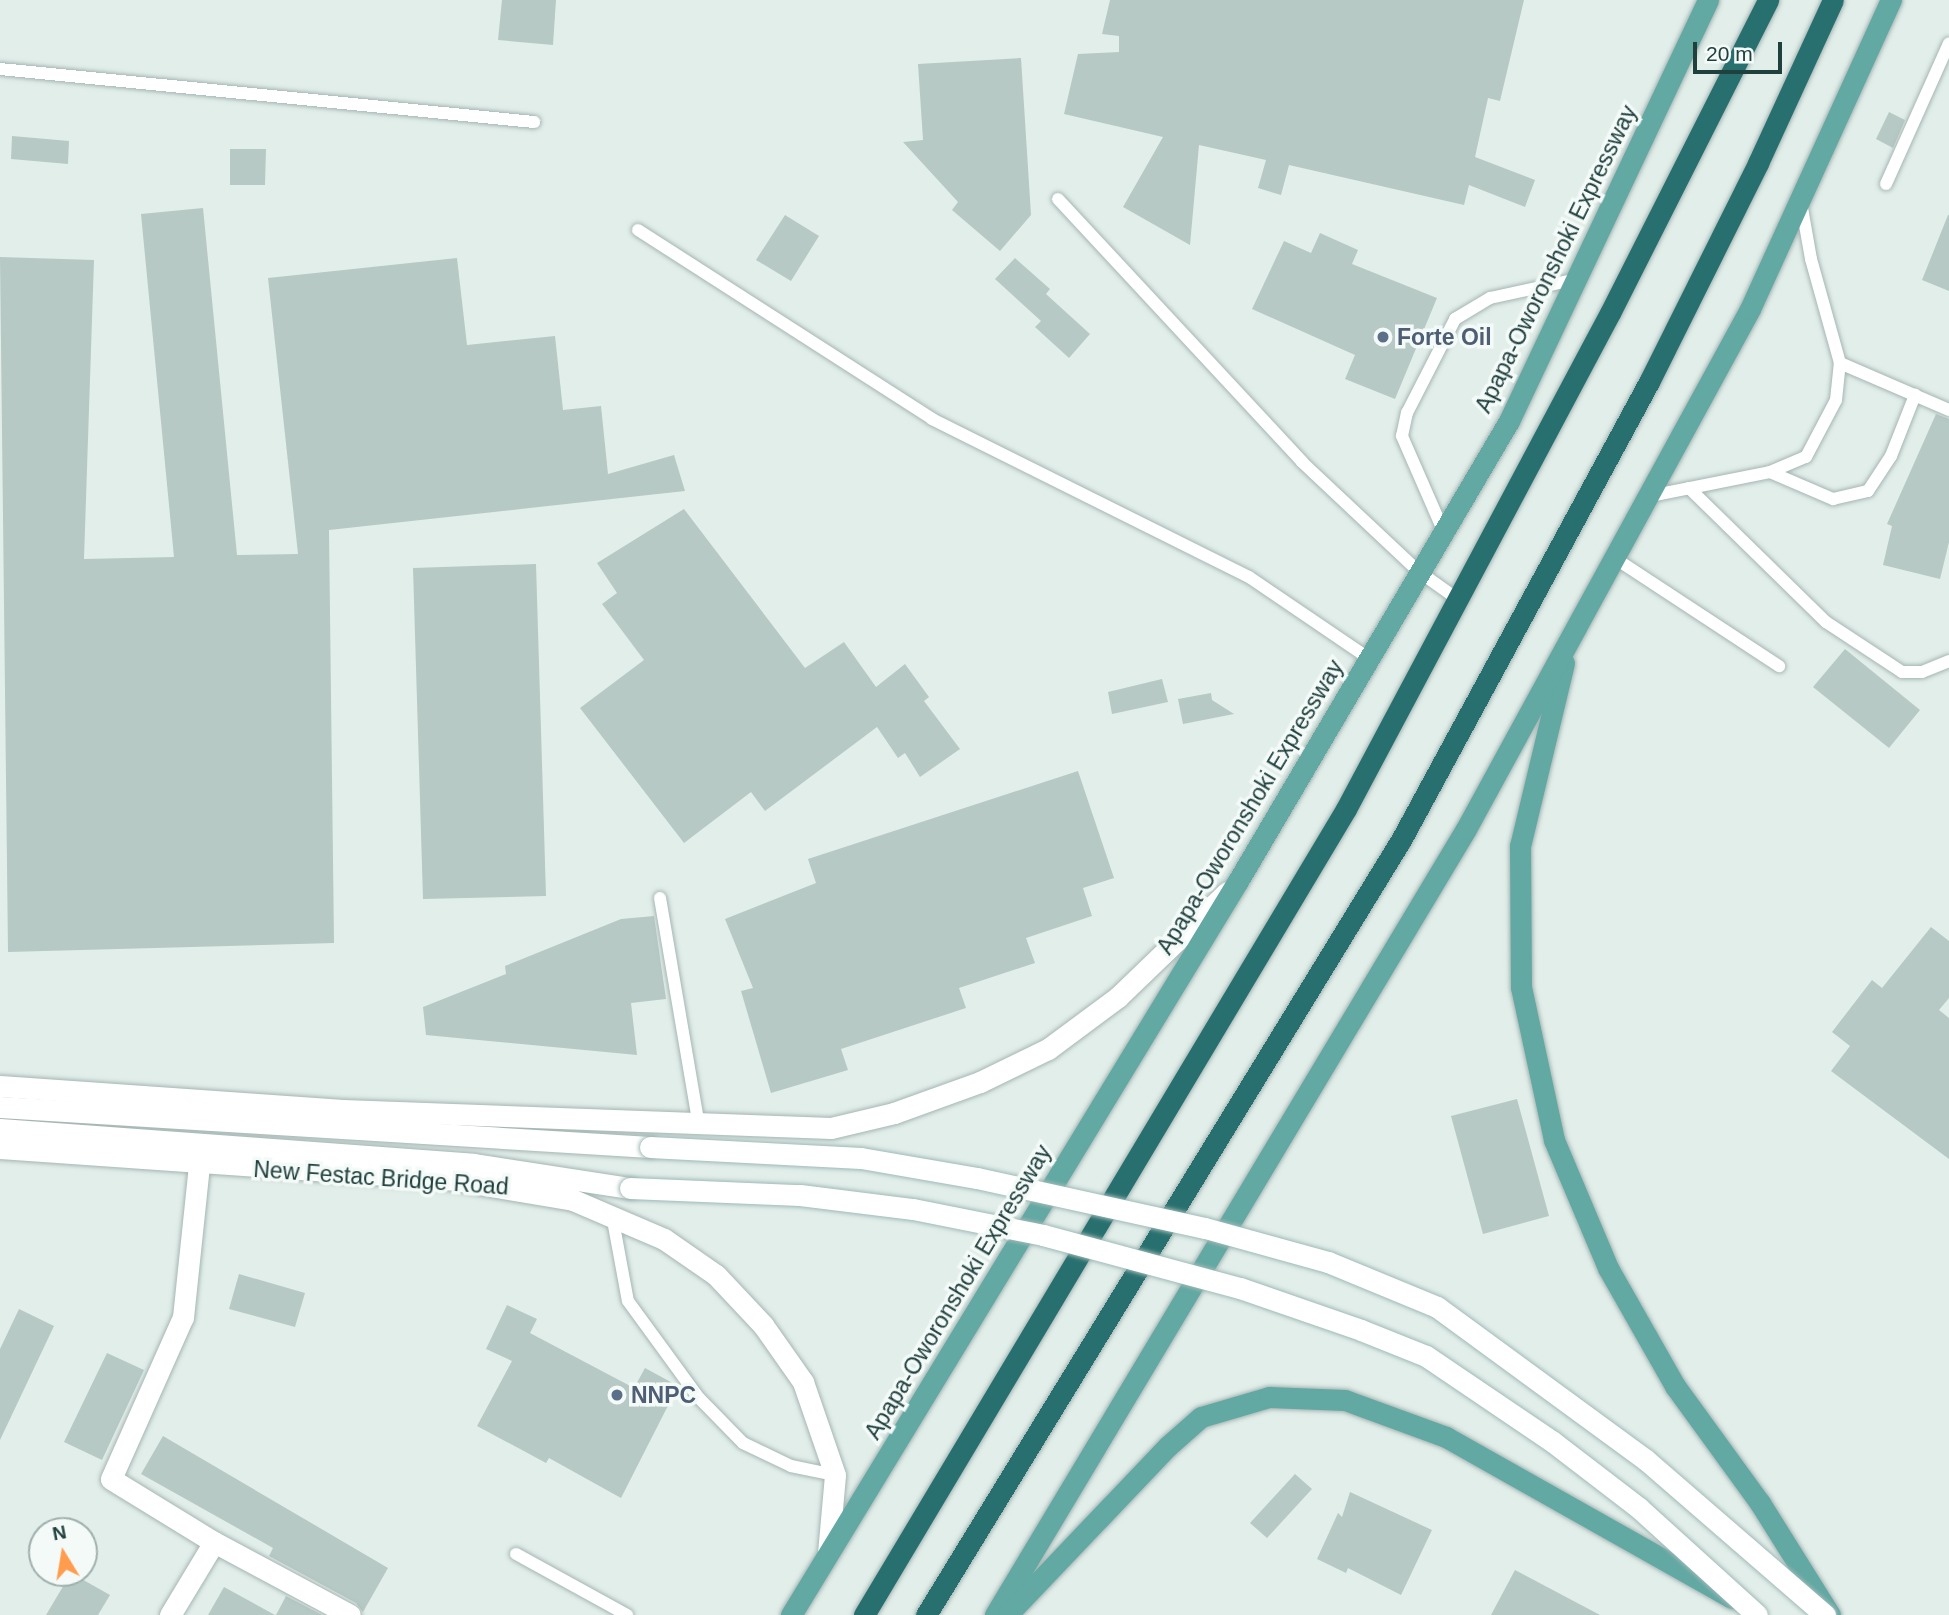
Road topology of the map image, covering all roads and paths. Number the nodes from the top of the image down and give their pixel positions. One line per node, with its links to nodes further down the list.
1 (1708, 0): 12 (main road, Apapa-Oworonshoki Expressway)
2 (1768, 0): 22 (highway)
3 (1833, 0): 46 (highway)
4 (1891, 0): 10 (main road)
5 (1949, 43): 8 (lane)
6 (0, 69): 7 (lane)
7 (534, 122)
8 (1886, 184)
9 (1058, 199): 21 (lane)
10 (1801, 199): 13 (lane); 18 (main road)
11 (638, 230): 24 (lane)
12 (1577, 279): 19 (main road, Apapa-Oworonshoki Expressway); 19 (lane)
13 (1840, 363): 14 (lane); 16 (lane)
14 (1915, 395): 15 (lane); 16 (lane)
15 (1949, 410)
16 (1770, 472): 17 (lane)
17 (1689, 488): 18 (lane); 25 (lane)
18 (1645, 497): 20 (main road)
19 (1443, 530): 21 (main road, Apapa-Oworonshoki Expressway)
20 (1613, 557): 23 (main road); 26 (lane)
21 (1418, 571): 22 (lane); 24 (main road, Apapa-Oworonshoki Expressway)
22 (1460, 601): 45 (highway)
23 (1572, 632): 47 (main road); 50 (main road)
24 (1368, 658): 27 (main road, Apapa-Oworonshoki Expressway)
25 (1949, 661)
26 (1779, 666)
27 (1238, 881): 31 (main road); 39 (main road, Apapa-Oworonshoki Expressway)
28 (660, 898): 31 (lane)
29 (0, 1086): 31 (main road)
30 (0, 1107): 49 (main road, bridge)
31 (699, 1125)
32 (0, 1129): 40 (main road, bridge)
33 (0, 1148): 34 (main road, New Festac Bridge Road)
34 (199, 1165): 35 (main road, New Festac Bridge Road); 37 (main road)
35 (612, 1215): 36 (main road, New Festac Bridge Road); 36 (lane)
36 (835, 1475): 39 (main road, New Festac Bridge Road)
37 (214, 1542): 41 (main road); 42 (main road)
38 (516, 1554): 43 (lane)
39 (828, 1558): 44 (main road, Apapa-Oworonshoki Expressway)
40 (1751, 1611): 48 (main road, bridge)
41 (170, 1615)
42 (350, 1615)
43 (627, 1615)
44 (791, 1615)
45 (864, 1615)
46 (926, 1615)
47 (995, 1615)
48 (1007, 1615)
49 (1825, 1615)
50 (1830, 1615)

